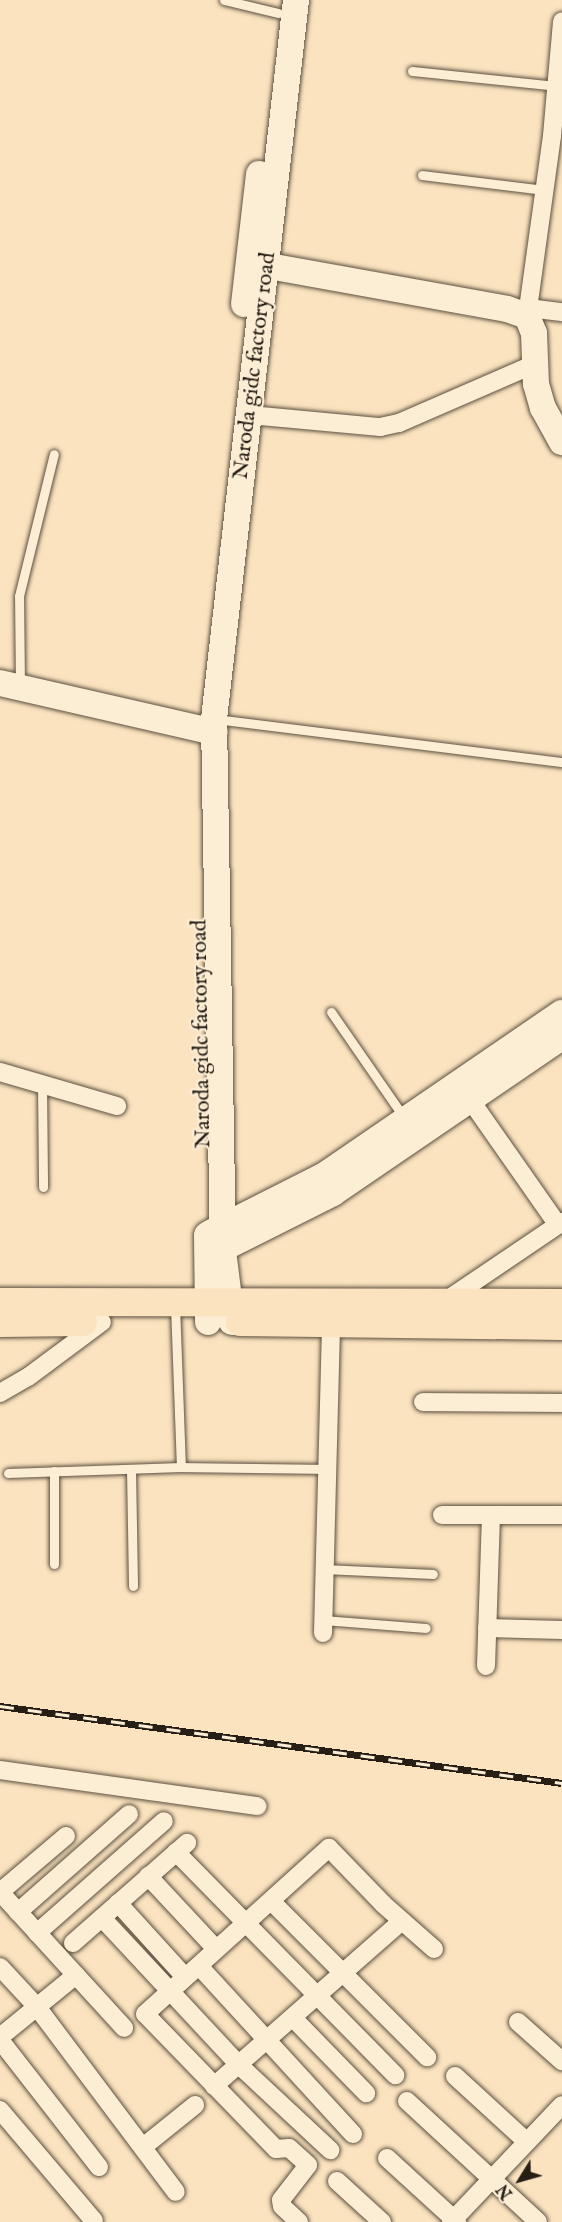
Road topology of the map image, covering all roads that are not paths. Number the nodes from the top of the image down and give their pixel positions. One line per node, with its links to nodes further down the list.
1 (224, 0): 2 (lane)
2 (285, 4): 8 (street, Naroda gidc factory road)
3 (562, 21): 5 (street)
4 (412, 71): 5 (lane)
5 (556, 87): 7 (street)
6 (422, 176): 7 (lane)
7 (544, 190): 9 (street)
8 (258, 264): 9 (street); 12 (street, Naroda gidc factory road); 16 (street, Naroda gidc factory road)
9 (527, 312): 10 (street); 11 (street)
10 (562, 312)
11 (535, 364): 12 (street); 13 (street)
12 (250, 415): 16 (street, Naroda gidc factory road)
13 (562, 442)
14 (54, 454): 15 (lane)
15 (7, 690): 16 (street)
16 (207, 735): 17 (lane); 28 (street, Naroda gidc factory road)
17 (562, 762)
18 (331, 1012): 25 (lane)
19 (562, 1013): 25 (street)
20 (559, 1045): 23 (street)
21 (0, 1072): 22 (street)
22 (42, 1084): 24 (street); 26 (lane)
23 (469, 1098): 27 (street); 28 (street)
24 (117, 1106)
25 (406, 1121): 28 (street)
26 (43, 1187)
27 (560, 1223): 30 (street)
28 (215, 1242): 32 (street, Naroda gidc factory road)
29 (0, 1302): 33 (main road)
30 (442, 1303): 31 (main road); 32 (main road)
31 (562, 1304)
32 (219, 1312): 33 (main road); 36 (main road)
33 (176, 1313): 34 (main road); 41 (lane)
34 (102, 1322): 35 (main road); 38 (street)
35 (0, 1323)
36 (331, 1323): 37 (main road); 43 (street)
37 (562, 1326)
38 (0, 1393)
39 (423, 1402): 40 (street)
40 (562, 1403)
41 (181, 1467): 42 (lane); 43 (lane)
42 (131, 1469): 44 (lane); 52 (lane)
43 (327, 1469): 50 (street)
44 (54, 1472): 45 (lane); 49 (lane)
45 (8, 1473)
46 (442, 1515): 47 (street)
47 (491, 1515): 48 (street); 55 (street)
48 (562, 1515)
49 (54, 1564)
50 (324, 1569): 51 (lane); 53 (street)
51 (433, 1574)
52 (134, 1586)
53 (323, 1627): 54 (lane)
54 (426, 1628)
55 (488, 1628): 56 (street); 57 (street)
56 (562, 1630)
57 (486, 1666)
58 (0, 1770): 59 (street)
59 (257, 1806)
60 (129, 1814): 66 (street)
61 (164, 1821): 70 (street)
62 (66, 1836): 66 (street)
63 (148, 1876): 65 (street); 69 (street); 72 (street)
64 (270, 1900): 68 (street); 69 (street); 76 (street)
65 (118, 1903): 67 (street); 75 (street)
66 (18, 1912): 70 (street)
67 (102, 1918): 71 (street); 78 (street)
68 (402, 1921): 73 (street); 76 (street)
69 (245, 1923): 72 (street); 79 (street)
70 (37, 1933): 77 (street)
71 (73, 1943)
72 (216, 1949): 75 (street)
73 (434, 1949)
74 (0, 1967): 80 (street)
75 (192, 1971): 78 (street); 85 (street)
76 (341, 1974): 79 (street); 86 (street)
77 (75, 1975): 80 (street); 83 (street)
78 (169, 1991): 88 (street); 91 (street)
79 (316, 1997): 81 (street); 89 (street)
80 (37, 2007): 84 (street); 99 (street)
81 (293, 2018): 85 (street); 92 (street)
82 (518, 2022): 87 (street)
83 (123, 2028)
84 (0, 2038): 102 (street)
85 (267, 2040): 88 (street); 97 (street)
86 (427, 2056)
87 (562, 2061)
88 (239, 2065): 91 (street); 100 (street)
89 (394, 2075)
90 (455, 2076): 98 (street)
91 (214, 2086): 108 (street)
92 (366, 2092)
93 (407, 2101): 104 (street)
94 (195, 2105): 99 (street)
95 (562, 2105): 98 (street)
96 (0, 2110): 106 (street)
97 (353, 2134)
98 (526, 2141): 104 (street)
99 (143, 2147): 105 (street)
100 (330, 2151)
101 (387, 2158): 107 (street)
102 (99, 2167)
103 (338, 2181): 109 (street)
104 (490, 2181): 107 (street); 110 (street)
105 (176, 2192)
106 (94, 2221)
107 (454, 2221)
108 (299, 2222)
109 (382, 2222)
110 (538, 2222)

